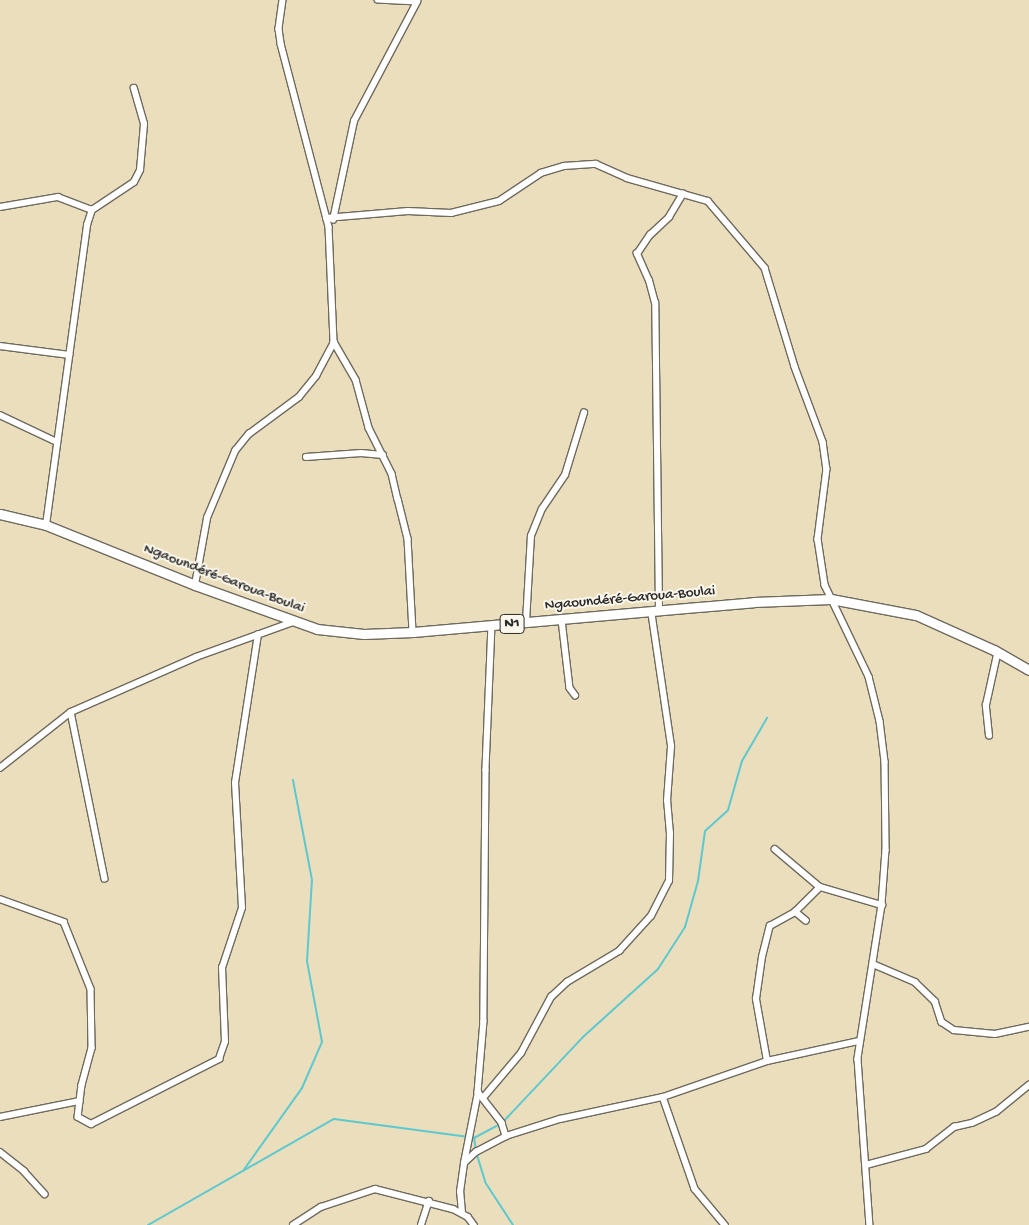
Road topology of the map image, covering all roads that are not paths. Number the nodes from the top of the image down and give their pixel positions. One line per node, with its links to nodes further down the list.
1 (284, 0): 7 (street)
2 (378, 0): 8 (street)
3 (134, 88): 6 (street)
4 (683, 194): 8 (street); 21 (street); 22 (street)
5 (0, 206): 6 (street)
6 (92, 210): 12 (street)
7 (326, 218): 8 (street); 9 (street)
8 (334, 218): 9 (street)
9 (329, 227): 10 (street)
10 (334, 342): 16 (street); 20 (street)
11 (0, 346): 12 (street)
12 (69, 355): 15 (street)
13 (584, 413): 25 (street)
14 (0, 415): 15 (street)
15 (57, 442): 19 (street)
16 (383, 455): 17 (street); 27 (street)
17 (306, 457)
18 (0, 514): 19 (highway, Ngaoundéré-Garoua-Boulai / N1)
19 (46, 525): 20 (highway, Ngaoundéré-Garoua-Boulai / N1)
20 (195, 585): 24 (highway, Ngaoundéré-Garoua-Boulai / N1)
21 (831, 599): 22 (highway, Ngaoundéré-Garoua-Boulai / N1); 29 (highway, Ngaoundéré-Garoua-Boulai / N1); 39 (street)
22 (655, 611): 23 (highway, Ngaoundéré-Garoua-Boulai / N1); 49 (street)
23 (562, 620): 25 (highway, Ngaoundéré-Garoua-Boulai / N1); 31 (street)
24 (294, 622): 27 (highway, Ngaoundéré-Garoua-Boulai / N1); 28 (street)
25 (526, 622): 26 (highway, Ngaoundéré-Garoua-Boulai / N1)
26 (492, 625): 27 (highway, Ngaoundéré-Garoua-Boulai / N1); 47 (street)
27 (413, 632)
28 (258, 635): 32 (street); 50 (street)
29 (997, 655): 30 (highway, Ngaoundéré-Garoua-Boulai / N1); 33 (street)
30 (1029, 670)
31 (574, 695)
32 (71, 712): 34 (street); 36 (street)
33 (989, 736)
34 (0, 768)
35 (775, 849): 37 (street)
36 (105, 879)
37 (820, 887): 39 (street); 40 (street)
38 (0, 899): 50 (street)
39 (882, 905): 42 (street)
40 (795, 912): 41 (street); 45 (street)
41 (806, 921)
42 (873, 964): 43 (street); 44 (street)
43 (1029, 1027)
44 (859, 1041): 45 (street); 55 (street)
45 (767, 1061): 48 (street)
46 (1029, 1085): 55 (street)
47 (478, 1092): 49 (street); 54 (street)
48 (663, 1097): 52 (street); 62 (street)
49 (483, 1098): 52 (street)
50 (79, 1101): 51 (street)
51 (0, 1117)
52 (506, 1136): 54 (street)
53 (0, 1152): 56 (street)
54 (464, 1163): 58 (street)
55 (866, 1165): 63 (street)
56 (45, 1194)
57 (429, 1201): 58 (street); 59 (street); 60 (street)
58 (462, 1212): 61 (street)
59 (293, 1225)
60 (421, 1225)
61 (474, 1225)
62 (725, 1225)
63 (870, 1225)

